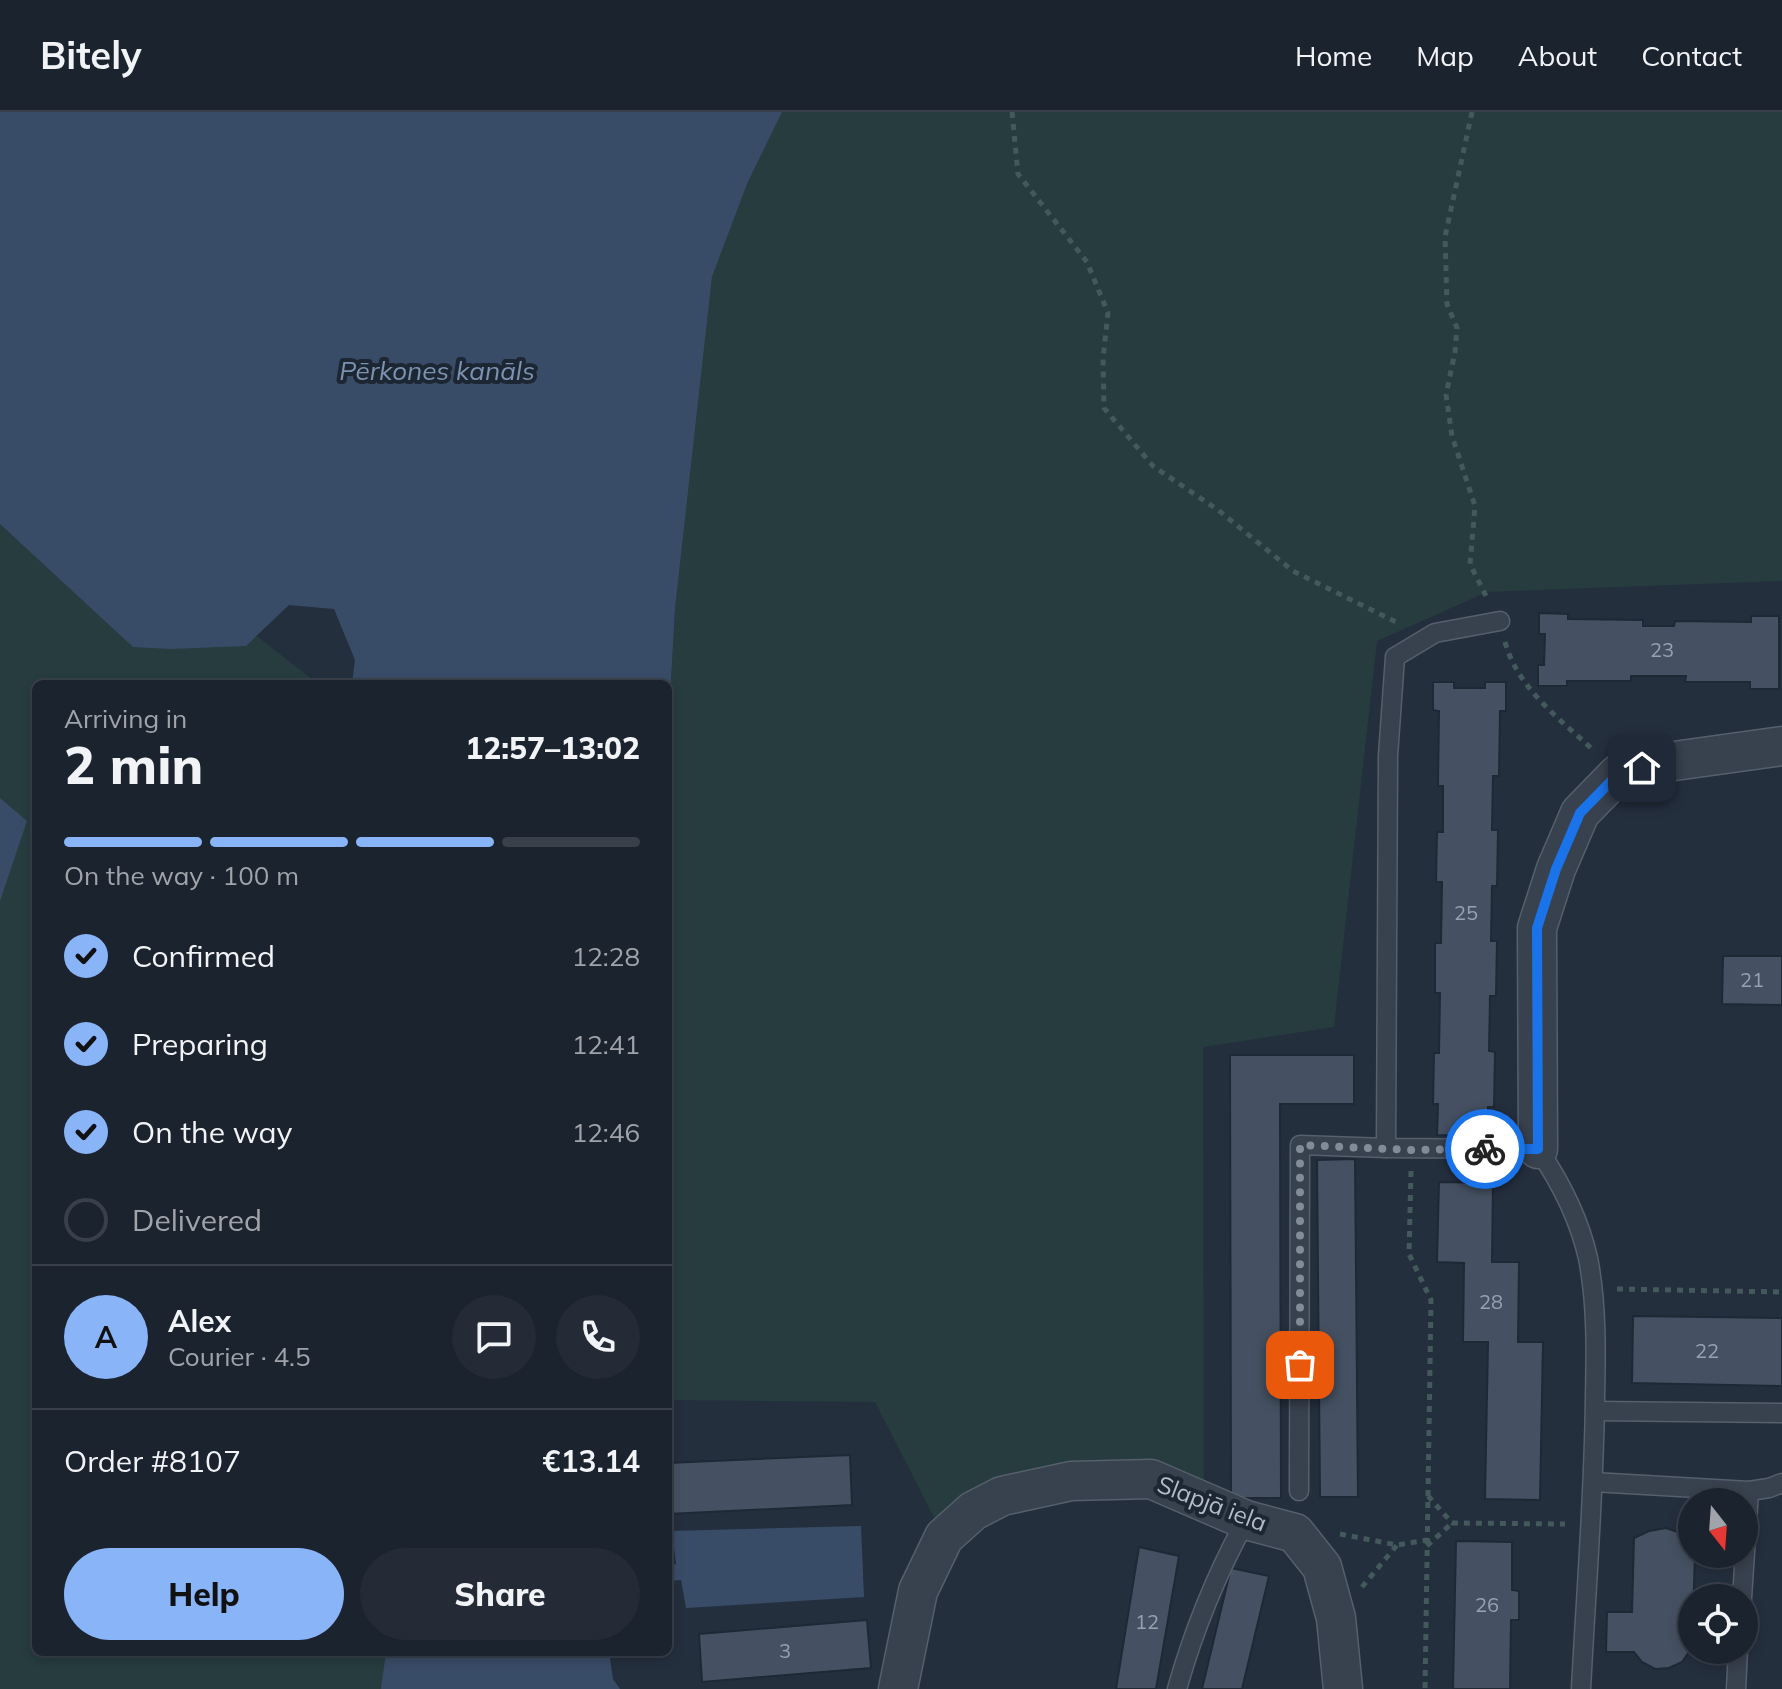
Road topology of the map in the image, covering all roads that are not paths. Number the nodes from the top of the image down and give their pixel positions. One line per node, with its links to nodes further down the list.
1 (1500, 621): 3 (lane)
2 (1782, 746): 4 (street)
3 (1386, 1148): 4 (lane); 11 (lane)
4 (1538, 1149): 5 (lane)
5 (1595, 1411): 6 (lane); 7 (lane)
6 (1782, 1413)
7 (1593, 1482): 9 (lane); 17 (lane)
8 (1782, 1483): 10 (lane)
9 (1697, 1488)
10 (1758, 1490)
11 (1299, 1491)
12 (1246, 1520): 14 (street, Slapjā iela); 15 (lane); 16 (street, Slapjā iela)
13 (1737, 1664): 18 (lane)
14 (898, 1689)
15 (1177, 1689)
16 (1343, 1689)
17 (1581, 1689)
18 (1736, 1689)

